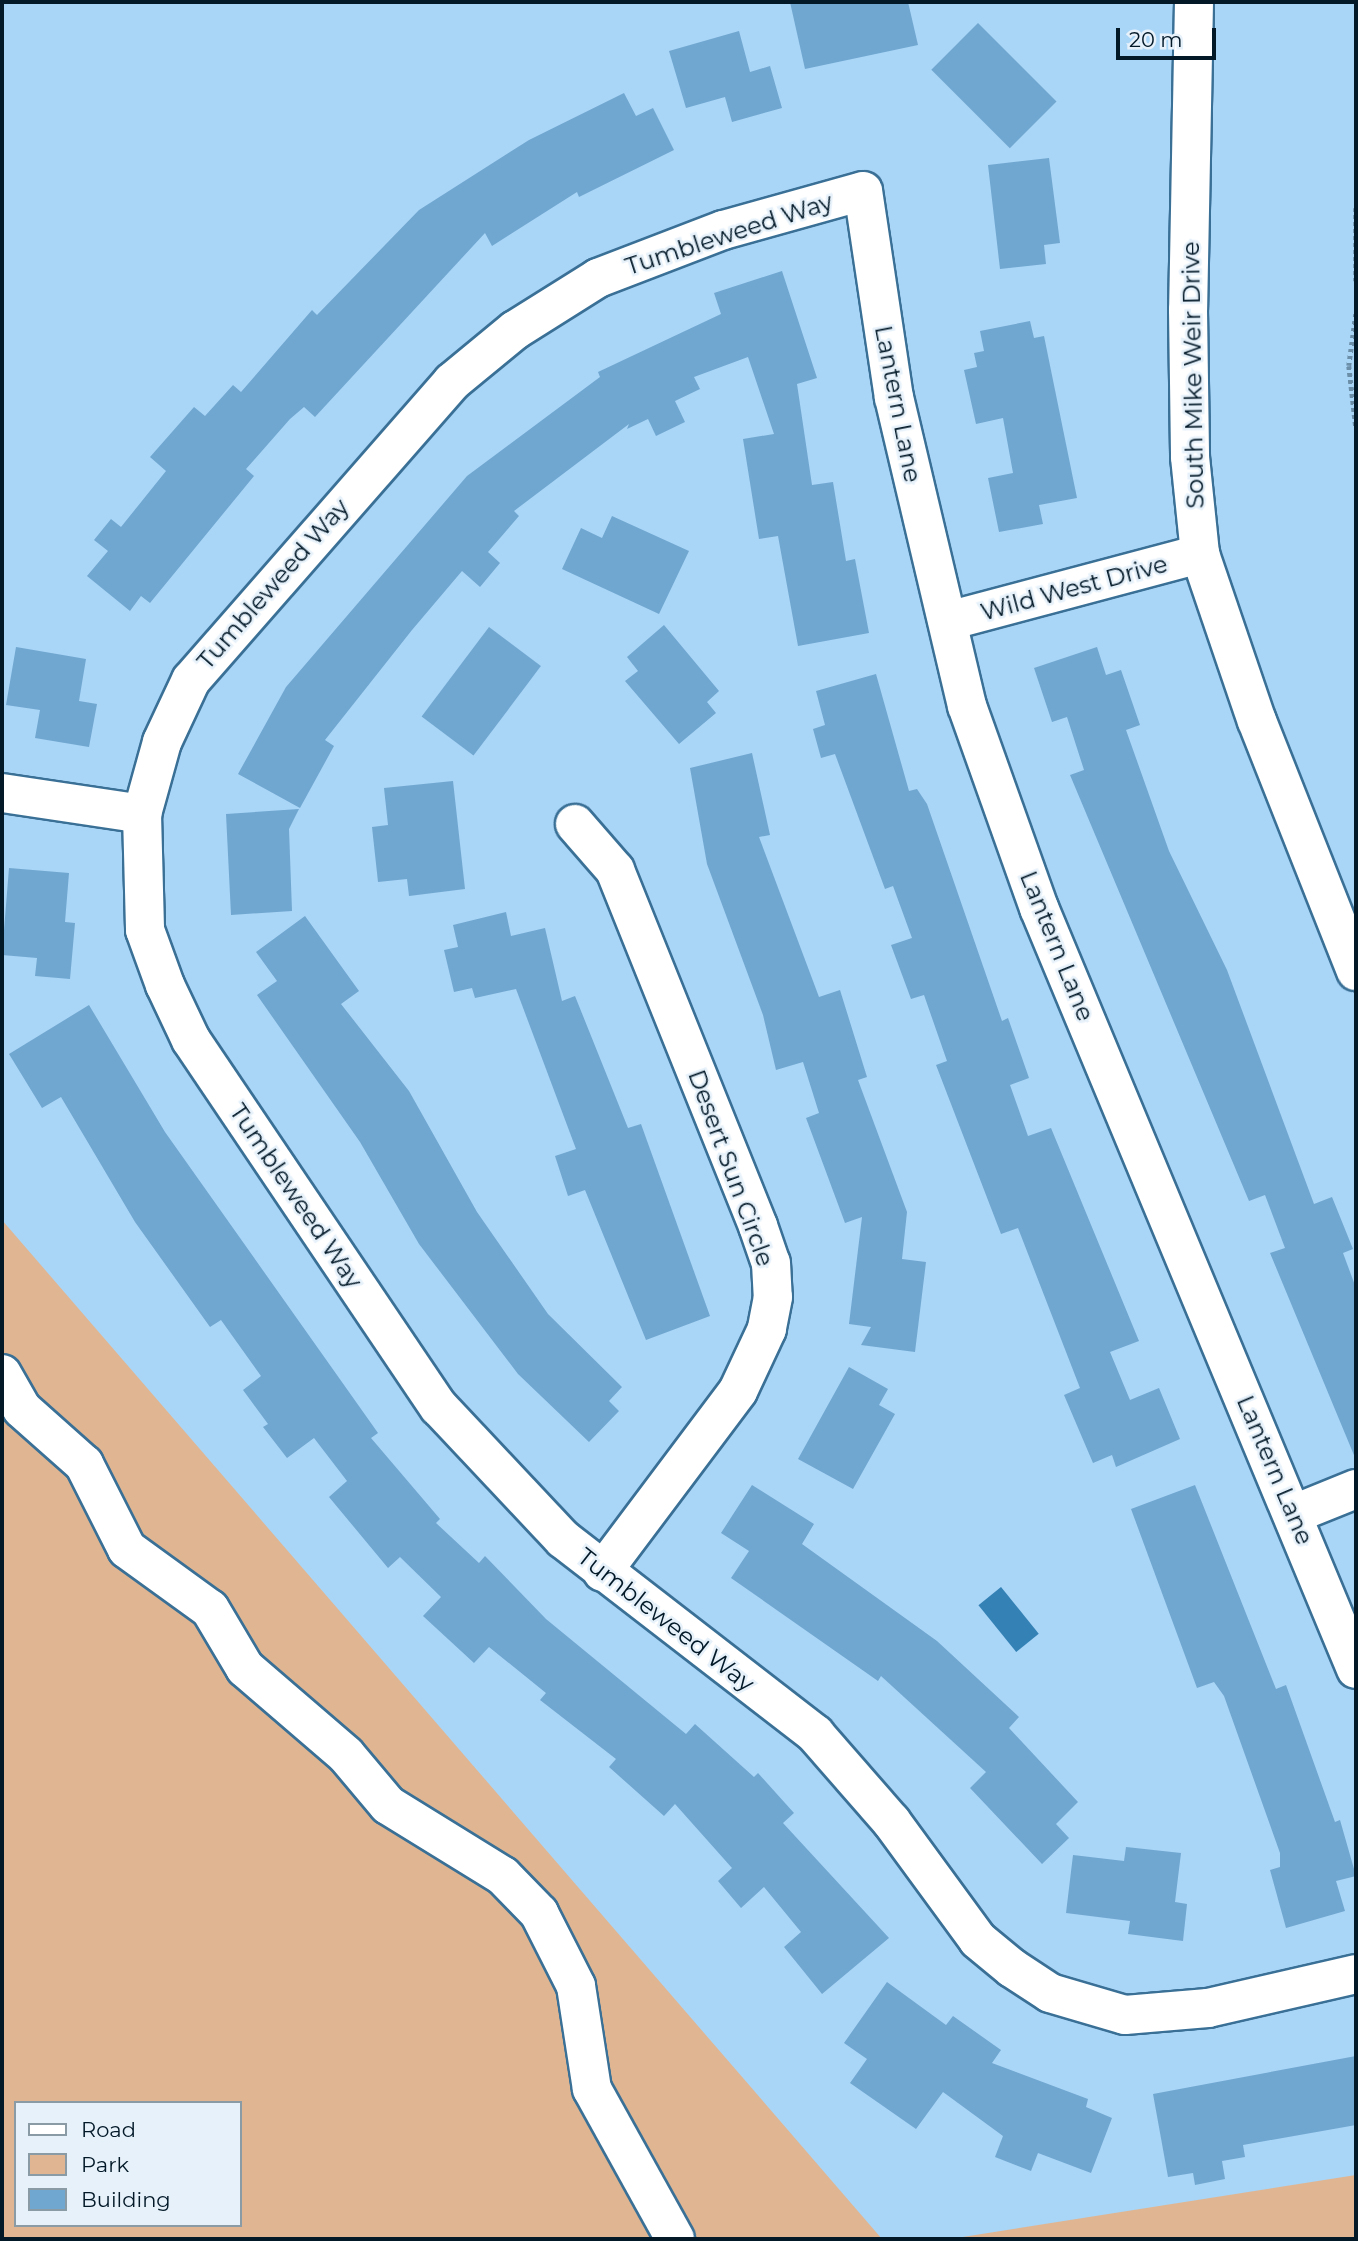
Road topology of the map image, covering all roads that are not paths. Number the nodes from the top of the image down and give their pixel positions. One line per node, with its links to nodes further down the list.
1 (1194, 2): 3 (street, South Mike Weir Drive)
2 (863, 191): 4 (street, Lantern Lane); 6 (street, Tumbleweed Way)
3 (1200, 554): 4 (street, Wild West Drive); 8 (street, South Mike Weir Drive)
4 (948, 621): 11 (street, Lantern Lane)
5 (2, 793): 6 (street)
6 (142, 814): 12 (street, Tumbleweed Way)
7 (575, 824): 12 (street, Desert Sun Circle)
8 (1356, 971)
9 (2, 1374): 15 (street)
10 (1356, 1489): 11 (street)
11 (1294, 1514): 13 (street, Lantern Lane)
12 (602, 1572): 14 (street, Tumbleweed Way)
13 (1356, 1669)
14 (1356, 1974)
15 (675, 2239)

